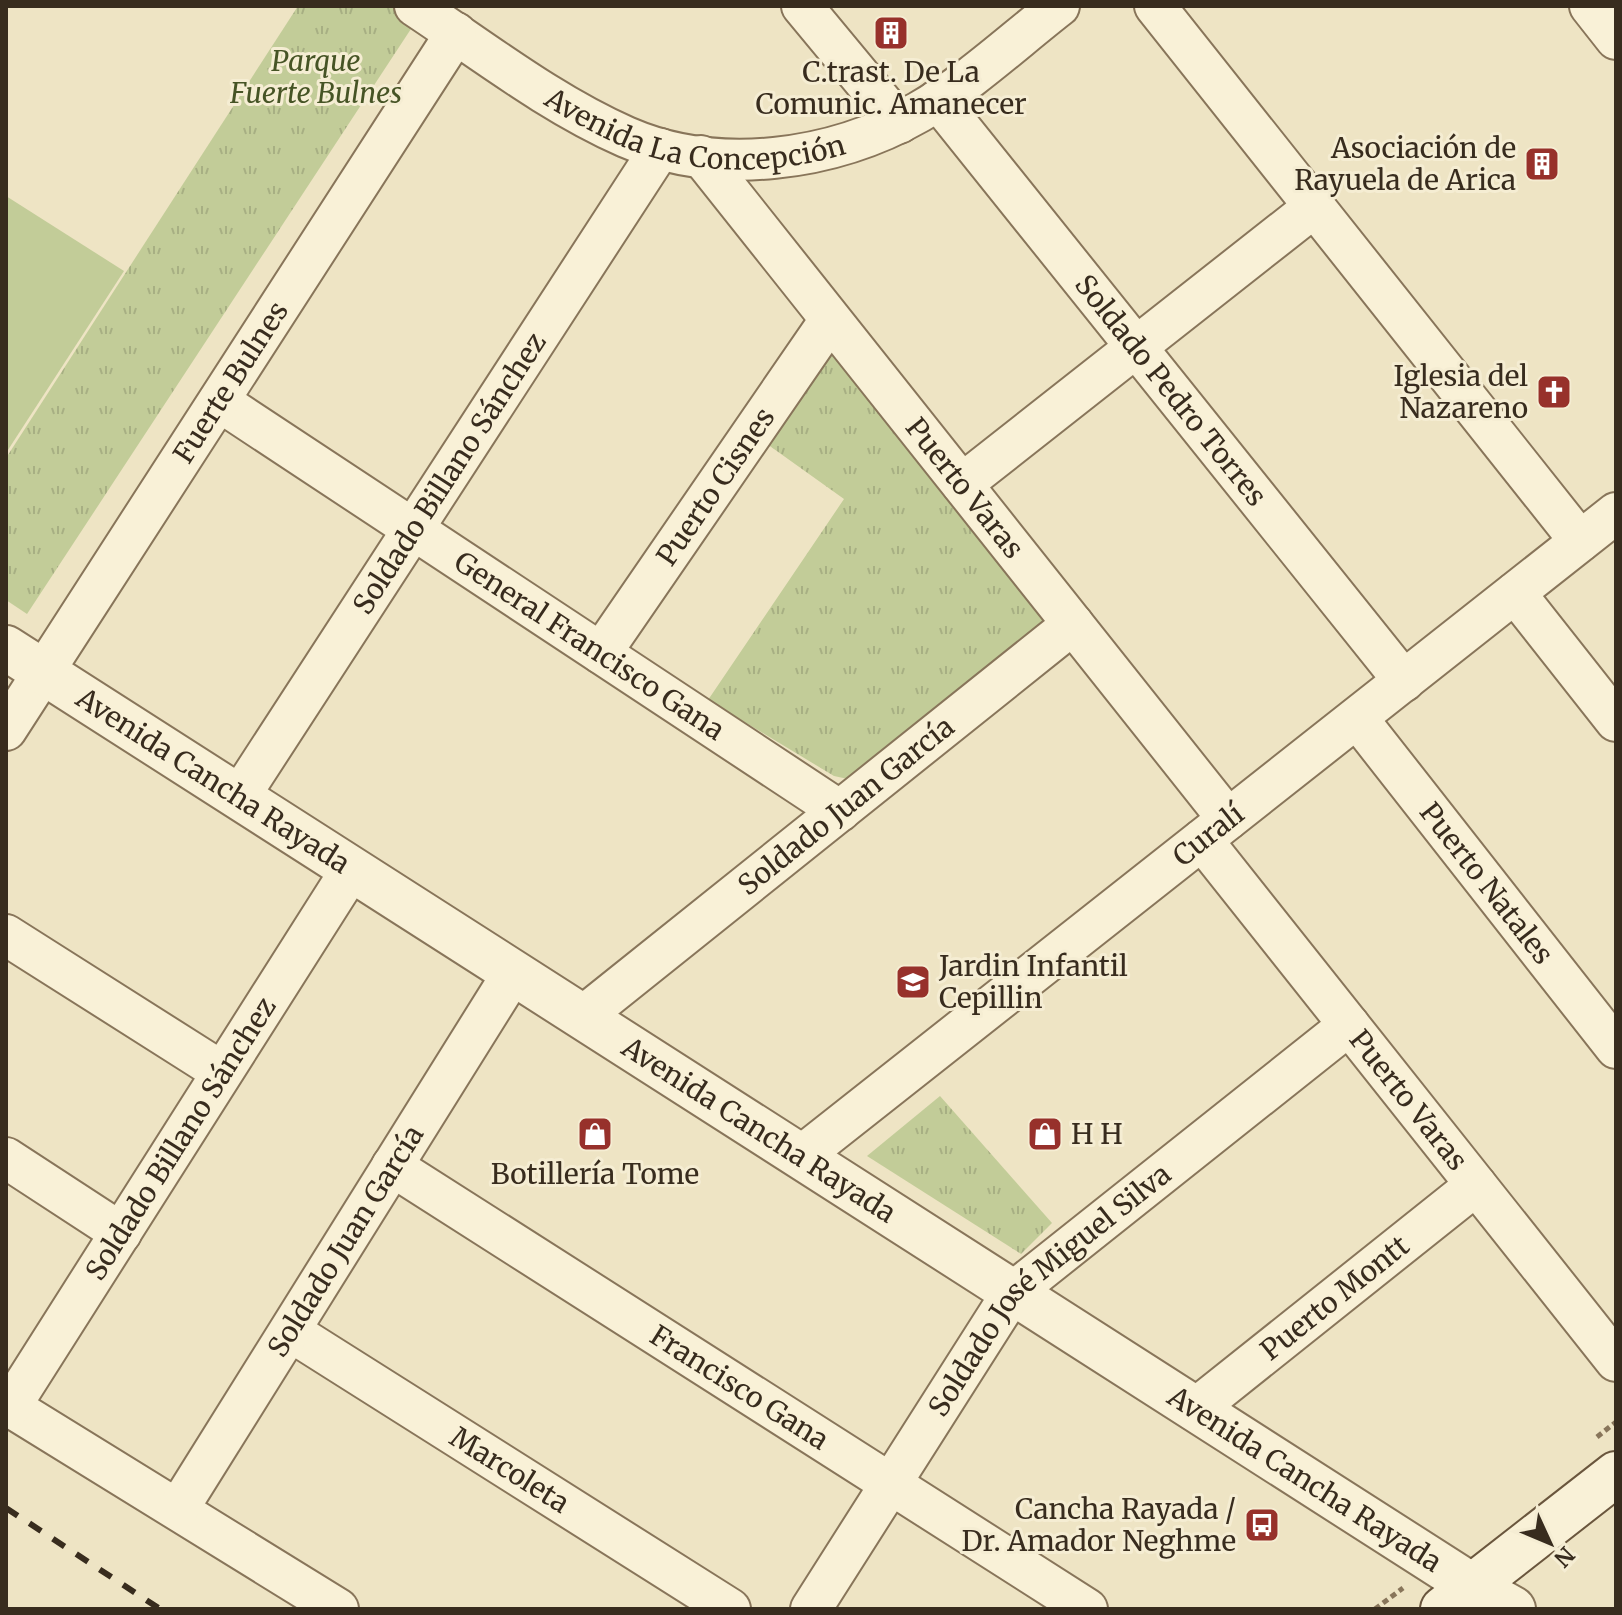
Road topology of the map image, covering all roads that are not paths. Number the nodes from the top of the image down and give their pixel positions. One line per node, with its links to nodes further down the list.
1 (802, 6): 8 (street)
2 (1057, 6): 7 (street, Avenida La Concepción)
3 (1155, 6): 11 (street)
4 (1590, 6): 6 (street)
5 (434, 15): 9 (street, Avenida La Concepción); 14 (street, Fuerte Bulnes)
6 (1616, 39)
7 (938, 100): 8 (street, Avenida La Concepción); 13 (street, Soldado Pedro Torres)
8 (899, 123): 10 (street, Avenida La Concepción)
9 (660, 149): 10 (street, Avenida La Concepción); 17 (street, Soldado Billano Sánchez)
10 (701, 156): 12 (street, Puerto Varas)
11 (1314, 207): 13 (street); 18 (street)
12 (830, 320): 15 (street, Puerto Varas); 22 (street, Puerto Cisnes)
13 (1136, 347): 15 (street); 24 (street, Soldado Pedro Torres)
14 (219, 401): 17 (street, General Francisco Gana); 23 (street, Fuerte Bulnes)
15 (962, 484): 20 (street, Puerto Varas)
16 (1616, 513): 18 (street, Curalí)
17 (413, 529): 22 (street, General Francisco Gana); 28 (street, Soldado Billano Sánchez)
18 (1580, 541): 19 (street, Curalí)
19 (1515, 593): 24 (street, Curalí); 26 (street)
20 (1073, 624): 29 (street, Soldado Juan García); 30 (street, Puerto Varas)
21 (6, 648): 23 (street, Avenida Cancha Rayada)
22 (601, 653): 29 (street, General Francisco Gana)
23 (44, 672): 27 (street, Fuerte Bulnes); 28 (street, Avenida Cancha Rayada)
24 (1404, 681): 25 (street, Curalí)
25 (1357, 718): 30 (street, Curalí); 36 (street, Puerto Natales)
26 (1616, 721)
27 (6, 730)
28 (239, 797): 31 (street, Avenida Cancha Rayada)
29 (840, 811): 34 (street, Soldado Juan García)
30 (1215, 830): 35 (street, Puerto Varas); 38 (street, Curalí)
31 (351, 870): 33 (street, Avenida Cancha Rayada); 37 (street, Soldado Billano Sánchez)
32 (6, 935): 37 (street)
33 (513, 973): 34 (street, Avenida Cancha Rayada); 40 (street, Soldado Juan García)
34 (582, 1017): 38 (street, Avenida Cancha Rayada)
35 (1349, 1025): 41 (street, Puerto Varas); 43 (street, Soldado José Miguel Silva)
36 (1616, 1048)
37 (222, 1072): 42 (street, Soldado Billano Sánchez)
38 (800, 1157): 43 (street, Avenida Cancha Rayada)
39 (6, 1158): 42 (street)
40 (392, 1166): 44 (street, Soldado Juan García); 49 (street, Francisco Gana)
41 (1476, 1185): 45 (street, Puerto Varas); 47 (street, Puerto Montt)
42 (121, 1233): 46 (street, Soldado Billano Sánchez)
43 (1012, 1293): 47 (street, Avenida Cancha Rayada); 49 (street, Soldado José Miguel Silva)
44 (290, 1331): 50 (street, Soldado Juan García); 53 (street, Marcoleta)
45 (1616, 1361)
46 (8, 1406): 50 (street)
47 (1194, 1410): 51 (street, Avenida Cancha Rayada)
48 (1616, 1474): 51 (street)
49 (891, 1483): 54 (street, Soldado José Miguel Silva); 55 (street, Francisco Gana)
50 (178, 1509): 52 (street)
51 (1458, 1598): 56 (street, Avenida Cancha Rayada)
52 (338, 1609)
53 (730, 1609)
54 (811, 1609)
55 (1087, 1609)
56 (1513, 1609)

